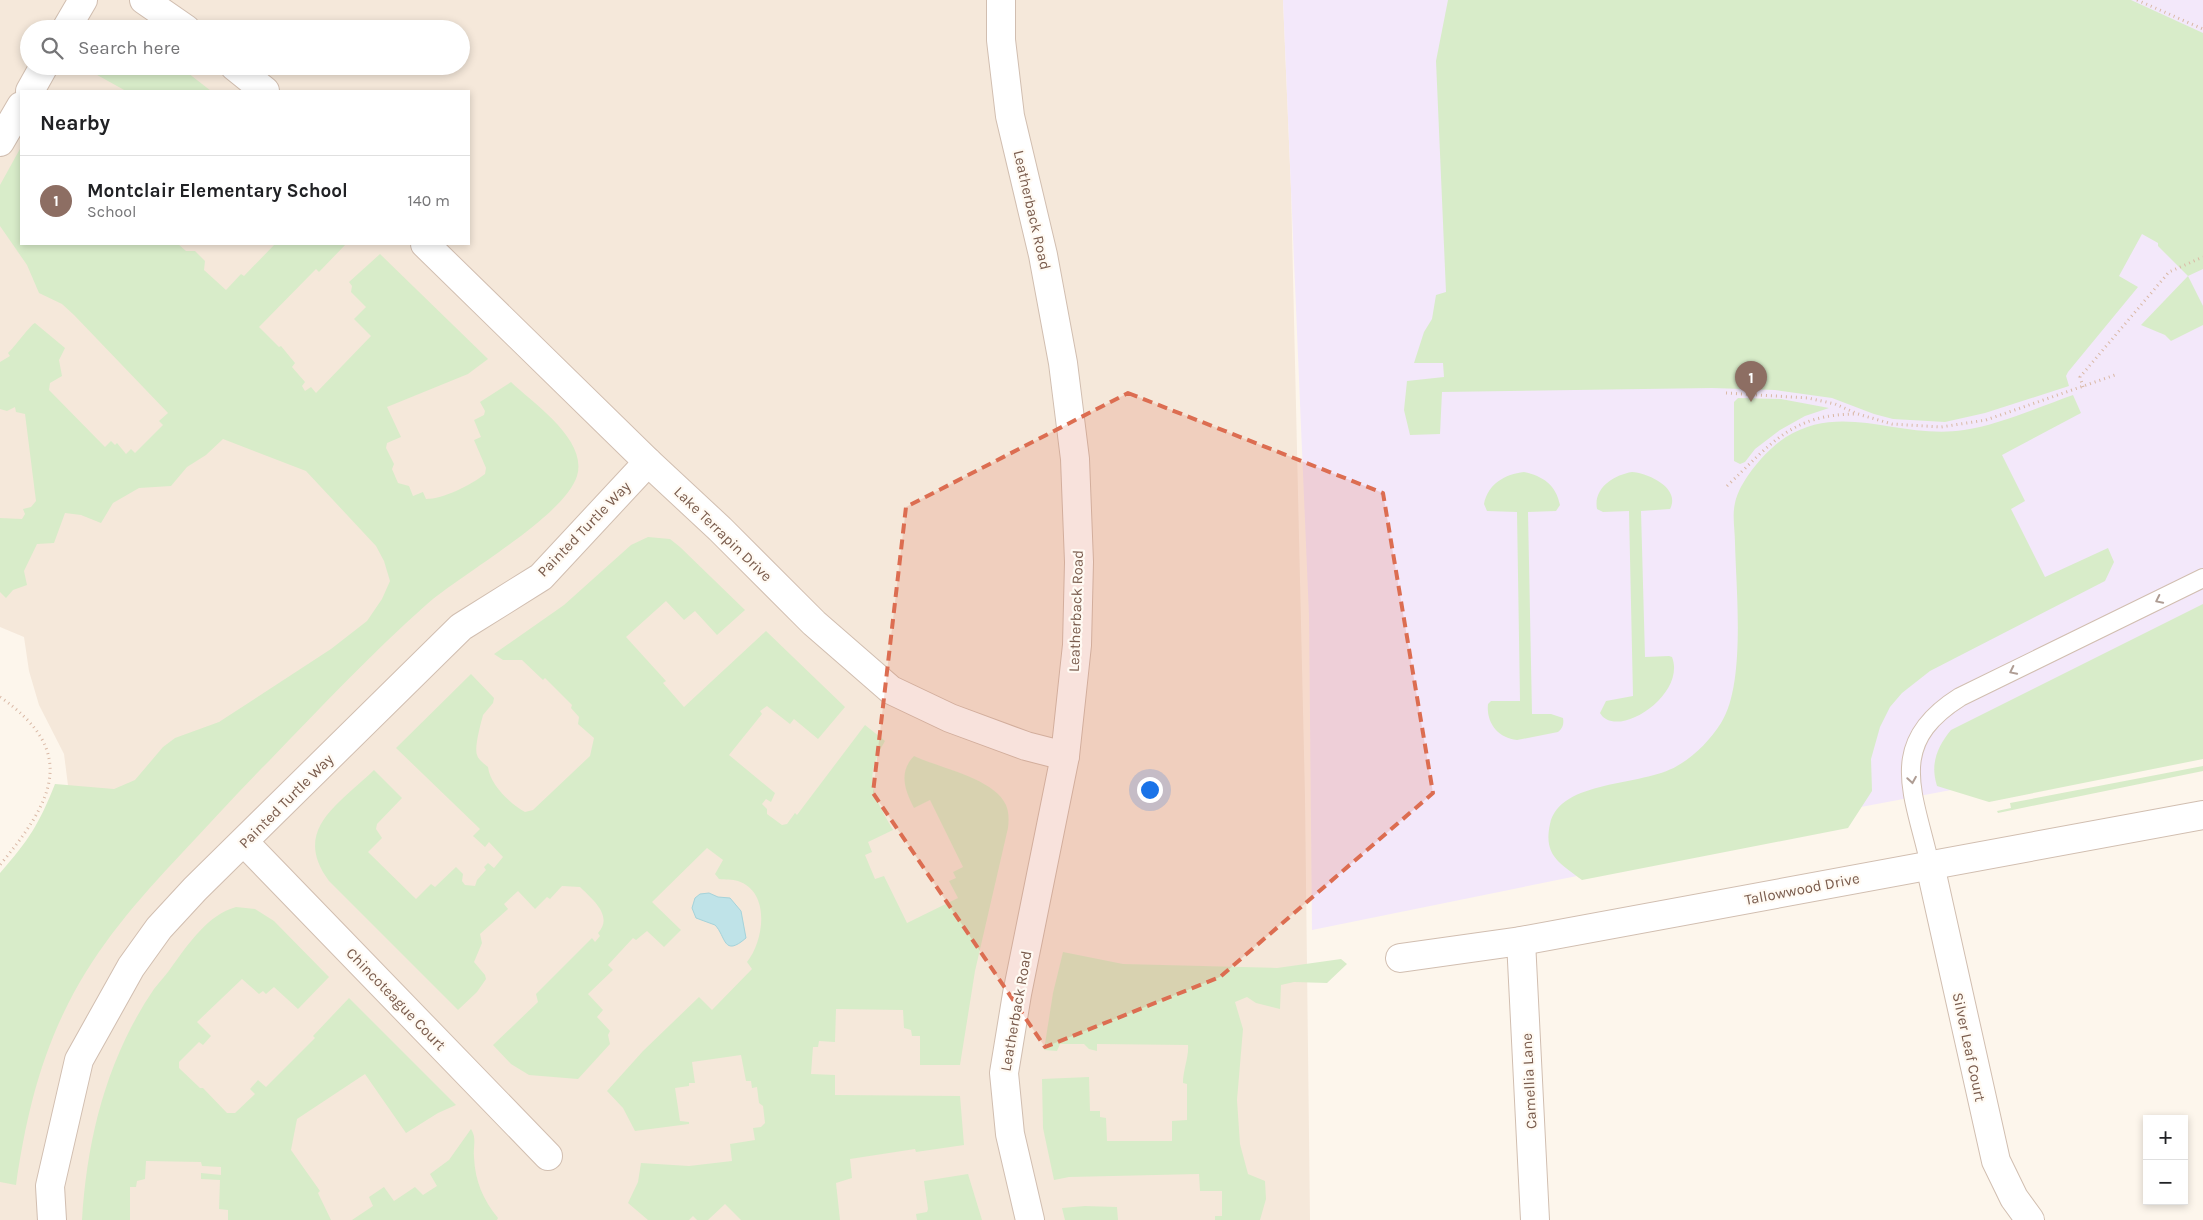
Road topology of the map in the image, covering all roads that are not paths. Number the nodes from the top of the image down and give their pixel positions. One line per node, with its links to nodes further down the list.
1 (83, 0): 4 (street)
2 (144, 0): 5 (street)
3 (1001, 0): 15 (street, Leatherback Road)
4 (71, 20)
5 (173, 20)
6 (39, 75): 8 (street)
7 (245, 75): 9 (street)
8 (31, 90)
9 (264, 90)
10 (20, 108): 11 (street)
11 (0, 142)
12 (426, 245): 13 (street, Lake Terrapin Drive)
13 (648, 462): 15 (street, Lake Terrapin Drive); 17 (street, Painted Turtle Way)
14 (2203, 578): 18 (lane, one-way to 18)
15 (1065, 756): 23 (street, Leatherback Road)
16 (2203, 815): 18 (street, Tallowwood Drive)
17 (244, 842): 21 (street, Chincoteague Court); 22 (street, Painted Turtle Way)
18 (1930, 865): 19 (street, Tallowwood Drive); 25 (street, Silver Leaf Court)
19 (1521, 941): 20 (street, Tallowwood Drive); 24 (street, Camellia Lane)
20 (1400, 958)
21 (548, 1156)
22 (52, 1220)
23 (1030, 1220)
24 (1535, 1220)
25 (2030, 1220)

